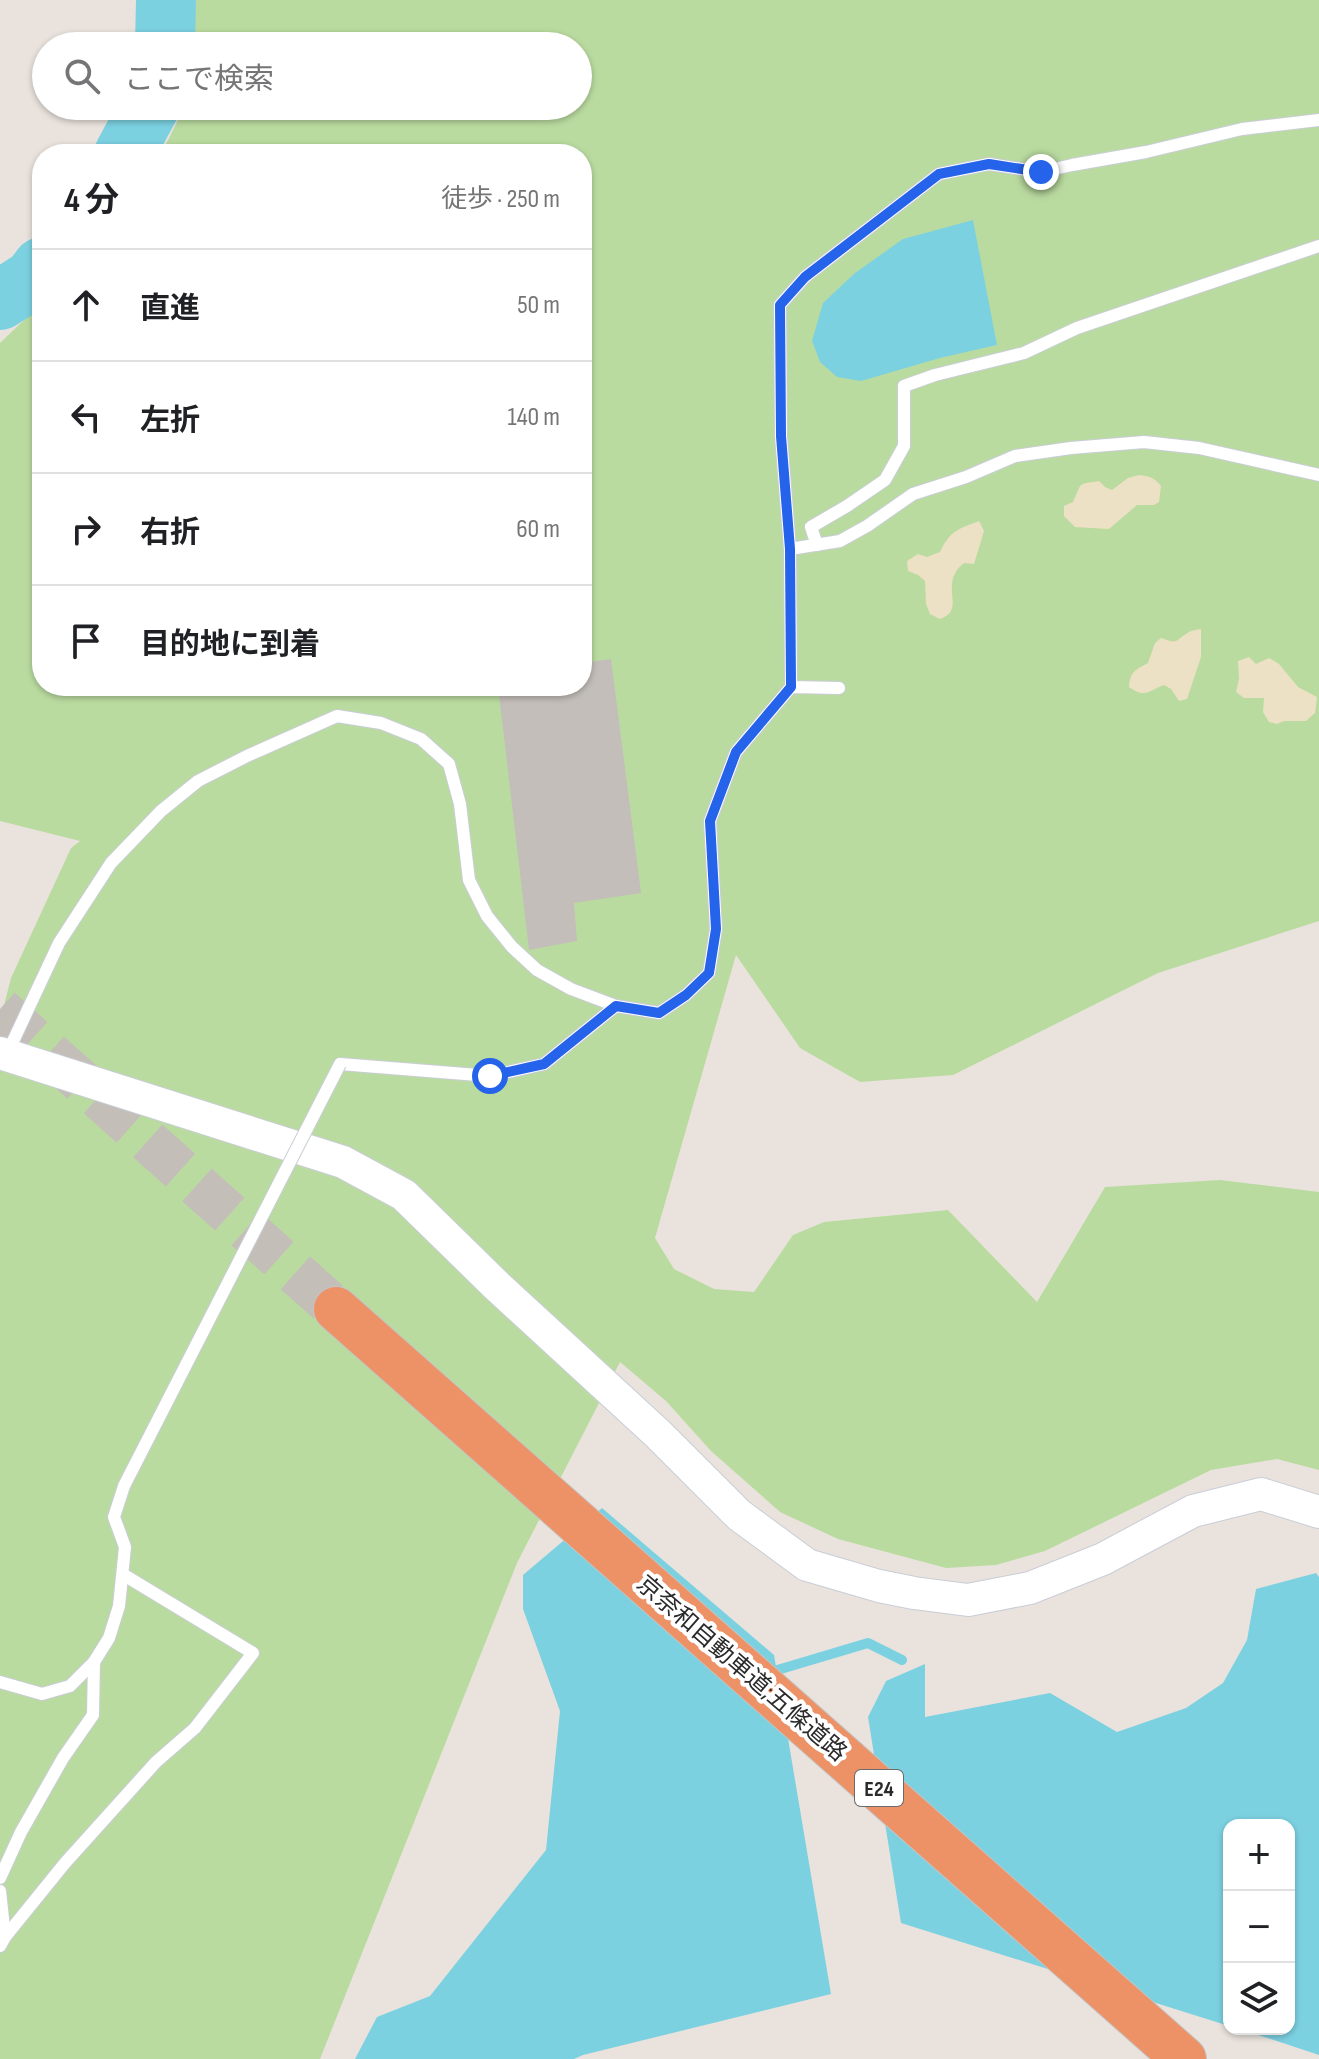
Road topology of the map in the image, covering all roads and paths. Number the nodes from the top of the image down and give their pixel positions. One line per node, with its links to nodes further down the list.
1 (1319, 120): 5 (lane)
2 (1319, 246): 4 (lane)
3 (1319, 475): 4 (lane)
4 (817, 545): 5 (lane)
5 (790, 549): 6 (lane)
6 (791, 687): 7 (lane); 8 (lane)
7 (839, 688)
8 (616, 1006): 9 (lane); 12 (lane, bridge)
9 (3, 1054): 11 (street)
10 (336, 1309): 18 (highway, 京奈和自動車道;五條道路 / E24)
11 (1319, 1512)
12 (124, 1575): 13 (lane); 17 (lane)
13 (94, 1662): 14 (lane); 15 (lane)
14 (0, 1682)
15 (0, 1878)
16 (0, 1891): 17 (lane)
17 (2, 1942)
18 (1184, 2059)

